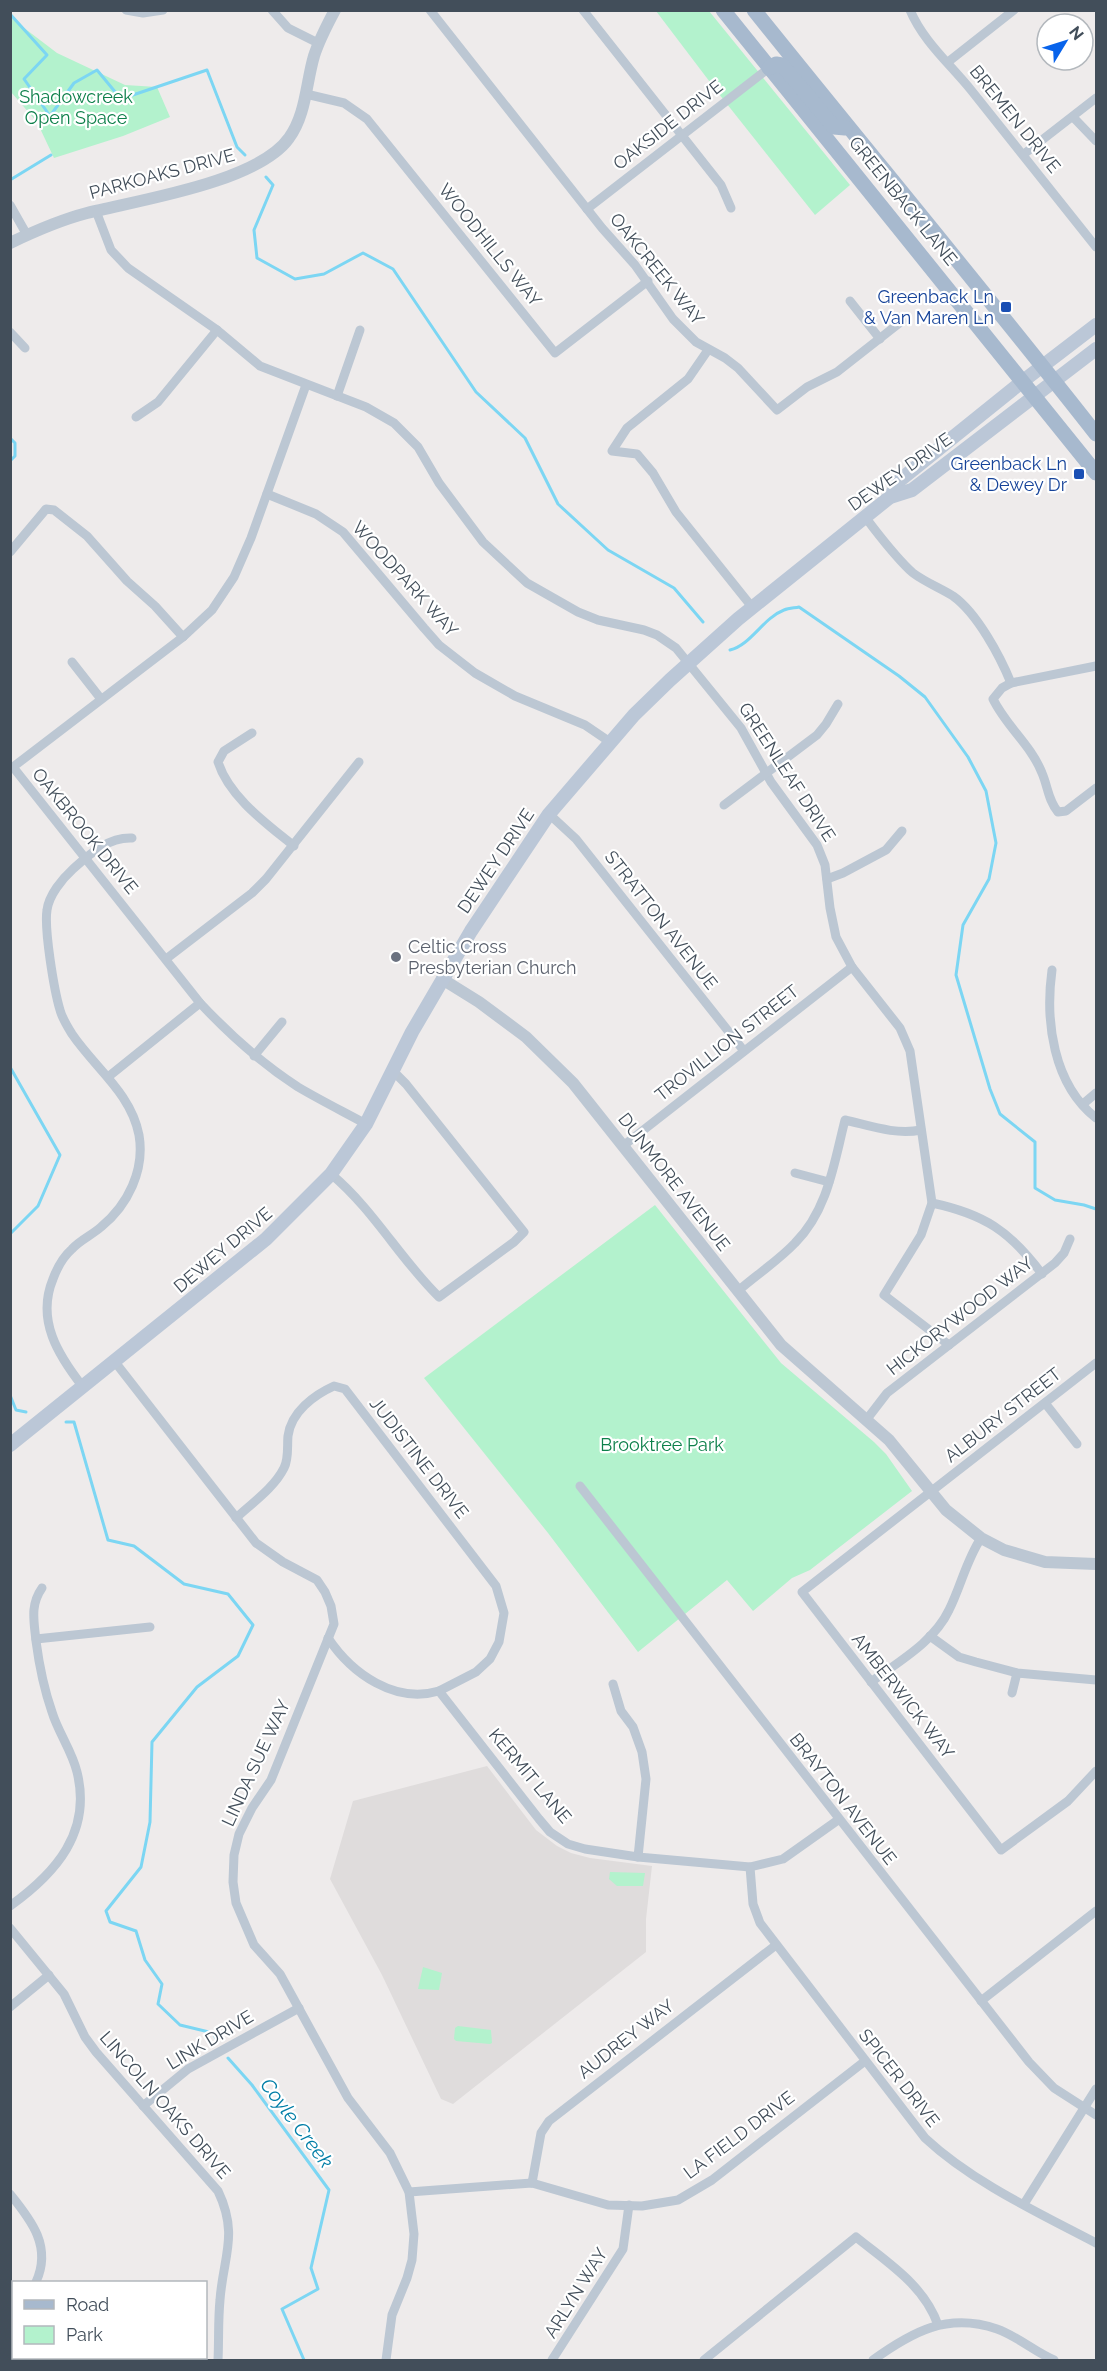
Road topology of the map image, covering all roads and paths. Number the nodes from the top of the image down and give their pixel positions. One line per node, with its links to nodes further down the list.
1 (126, 10): 2 (street)
2 (163, 10)
3 (272, 10): 11 (street)
4 (335, 10): 11 (street, PARKOAKS DRIVE)
5 (430, 10): 23 (street, OAKCREEK WAY)
6 (583, 10): 18 (street)
7 (723, 10): 13 (main road, GREENBACK LANE)
8 (754, 10): 17 (main road, GREENBACK LANE)
9 (910, 10): 12 (street, BREMEN DRIVE)
10 (1014, 10): 12 (street)
11 (318, 43): 14 (street, PARKOAKS DRIVE)
12 (948, 62): 20 (street, BREMEN DRIVE)
13 (769, 68): 17 (main road); 18 (street, OAKSIDE DRIVE); 40 (main road, GREENBACK LANE)
14 (306, 94): 24 (street, PARKOAKS DRIVE); 28 (street, WOODHILLS WAY)
15 (1096, 98): 16 (street)
16 (1073, 117): 19 (street); 20 (street)
17 (848, 128): 39 (main road, GREENBACK LANE)
18 (681, 134): 22 (street); 23 (street, OAKSIDE DRIVE)
19 (1096, 141)
20 (1024, 154): 27 (street, BREMEN DRIVE)
21 (10, 205): 25 (street)
22 (731, 208)
23 (587, 209): 28 (street, OAKCREEK WAY)
24 (96, 211): 25 (street, PARKOAKS DRIVE); 32 (street, GREENLEAF DRIVE)
25 (27, 235): 26 (street, PARKOAKS DRIVE)
26 (10, 243)
27 (1096, 247)
28 (648, 281): 38 (street, OAKCREEK WAY)
29 (850, 301): 35 (street)
30 (902, 321): 35 (street, OAKCREEK WAY)
31 (1096, 325): 39 (main road)
32 (217, 330): 42 (street, GREENLEAF DRIVE); 45 (street)
33 (360, 330): 43 (street)
34 (10, 332): 36 (street)
35 (880, 339): 38 (street, OAKCREEK WAY)
36 (25, 348)
37 (1096, 349): 41 (main road, DEWEY DRIVE)
38 (708, 350): 52 (street)
39 (1043, 365): 40 (main road); 41 (main road, GREENBACK LANE)
40 (1023, 381): 44 (main road, GREENBACK LANE); 49 (main road)
41 (1055, 381): 44 (main road, DEWEY DRIVE); 46 (main road, GREENBACK LANE)
42 (306, 385): 43 (street, GREENLEAF DRIVE); 48 (street, OAKBROOK DRIVE)
43 (337, 396): 55 (street, GREENLEAF DRIVE)
44 (1035, 396): 47 (main road, GREENBACK LANE); 49 (main road, DEWEY DRIVE)
45 (136, 417)
46 (1096, 434)
47 (1096, 472)
48 (267, 494): 53 (street, OAKBROOK DRIVE); 61 (street, WOODPARK WAY)
49 (890, 497): 50 (main road, DEWEY DRIVE)
50 (865, 518): 52 (main road, DEWEY DRIVE); 57 (street)
51 (10, 552): 53 (street)
52 (752, 607): 55 (main road, DEWEY DRIVE)
53 (183, 638): 58 (street, OAKBROOK DRIVE)
54 (72, 662): 58 (street)
55 (689, 663): 61 (main road, DEWEY DRIVE); 64 (street, GREENLEAF DRIVE)
56 (1096, 666): 57 (street)
57 (1011, 683): 65 (street)
58 (101, 699): 63 (street, OAKBROOK DRIVE)
59 (838, 704): 64 (street)
60 (252, 733): 70 (street)
61 (610, 742): 67 (main road, DEWEY DRIVE)
62 (359, 762): 70 (street)
63 (12, 766): 71 (street, OAKBROOK DRIVE)
64 (766, 774): 66 (street); 72 (street, GREENLEAF DRIVE)
65 (1096, 789)
66 (724, 805)
67 (549, 814): 76 (main road, DEWEY DRIVE); 79 (street, STRATTON AVENUE)
68 (902, 831): 72 (street)
69 (132, 838): 71 (street)
70 (294, 846): 73 (street)
71 (85, 858): 73 (street, OAKBROOK DRIVE); 82 (street)
72 (827, 879): 74 (street, GREENLEAF DRIVE)
73 (166, 959): 77 (street, OAKBROOK DRIVE)
74 (852, 967): 79 (street, TROVILLION STREET); 87 (street, GREENLEAF DRIVE)
75 (1052, 970): 84 (street)
76 (442, 980): 81 (main road, DEWEY DRIVE); 88 (street, DUNMORE AVENUE)
77 (200, 1003): 80 (street, OAKBROOK DRIVE); 82 (street)
78 (282, 1022): 80 (street)
79 (744, 1051): 88 (street, TROVILLION STREET)
80 (254, 1056): 86 (street, OAKBROOK DRIVE)
81 (393, 1071): 86 (main road, DEWEY DRIVE); 90 (street)
82 (108, 1077): 99 (street)
83 (1096, 1093): 84 (street)
84 (1083, 1104): 85 (street)
85 (1096, 1118)
86 (366, 1124): 90 (main road, DEWEY DRIVE)
87 (921, 1130): 91 (street); 92 (street, GREENLEAF DRIVE)
88 (623, 1146): 95 (street, DUNMORE AVENUE)
89 (795, 1173): 91 (street)
90 (331, 1174): 97 (main road, DEWEY DRIVE)
91 (829, 1182): 95 (street)
92 (932, 1203): 94 (street); 96 (street, GREENLEAF DRIVE)
93 (1070, 1239): 94 (street, HICKORYWOOD WAY)
94 (1042, 1274): 96 (street, HICKORYWOOD WAY)
95 (738, 1291): 101 (street, DUNMORE AVENUE)
96 (949, 1345): 101 (street, HICKORYWOOD WAY)
97 (115, 1362): 99 (main road, DEWEY DRIVE); 106 (street, LINDA SUE WAY)
98 (1096, 1363): 100 (street, ALBURY STREET)
99 (83, 1387): 103 (main road, DEWEY DRIVE)
100 (1045, 1403): 102 (street); 105 (street, ALBURY STREET)
101 (867, 1419): 105 (street, DUNMORE AVENUE)
102 (1077, 1444)
103 (10, 1446)
104 (580, 1486): 121 (street, BRAYTON AVENUE)
105 (929, 1491): 107 (street, DUNMORE AVENUE); 116 (street, AMBERWICK WAY)
106 (236, 1518): 112 (street, LINDA SUE WAY); 118 (street, JUDISTINE DRIVE)
107 (981, 1538): 108 (street, DUNMORE AVENUE); 111 (street)
108 (1096, 1564)
109 (42, 1588): 113 (street)
110 (150, 1627): 113 (street)
111 (930, 1636): 114 (street); 116 (street)
112 (328, 1638): 118 (street); 131 (street, LINDA SUE WAY)
113 (36, 1639): 124 (street)
114 (1017, 1672): 115 (street); 119 (street)
115 (1096, 1680)
116 (871, 1682): 120 (street, AMBERWICK WAY)
117 (613, 1684): 122 (street)
118 (440, 1691): 122 (street, KERMIT LANE)
119 (1012, 1693)
120 (1096, 1771)
121 (838, 1820): 123 (street, KERMIT LANE); 129 (street, BRAYTON AVENUE)
122 (638, 1857): 123 (street, KERMIT LANE)
123 (750, 1868): 127 (street, SPICER DRIVE)
124 (10, 1906)
125 (1096, 1911): 129 (street)
126 (10, 1928): 128 (street, LINCOLN OAKS DRIVE)
127 (776, 1945): 132 (street, SPICER DRIVE); 137 (street, AUDREY WAY)
128 (49, 1975): 130 (street); 134 (street, LINCOLN OAKS DRIVE)
129 (981, 2001): 135 (street, BRAYTON AVENUE)
130 (10, 2007)
131 (299, 2008): 134 (street, LINK DRIVE); 138 (street, LINDA SUE WAY)
132 (865, 2061): 140 (street, SPICER DRIVE); 141 (street, LA FIELD DRIVE)
133 (1096, 2089): 135 (street)
134 (143, 2106): 146 (street, LINCOLN OAKS DRIVE)
135 (1084, 2109): 136 (street, BRAYTON AVENUE); 140 (street)
136 (1096, 2115)
137 (532, 2183): 138 (street, LA FIELD DRIVE); 141 (street, LA FIELD DRIVE)
138 (409, 2192): 147 (street, LINDA SUE WAY)
139 (10, 2194): 143 (street)
140 (1024, 2204): 142 (street, SPICER DRIVE)
141 (629, 2205): 148 (street, ARLYN WAY)
142 (1096, 2242)
143 (37, 2281)
144 (938, 2325): 145 (street); 149 (street); 150 (street)
145 (1048, 2359)
146 (218, 2361)
147 (386, 2361)
148 (552, 2361)
149 (704, 2361)
150 (873, 2361)

